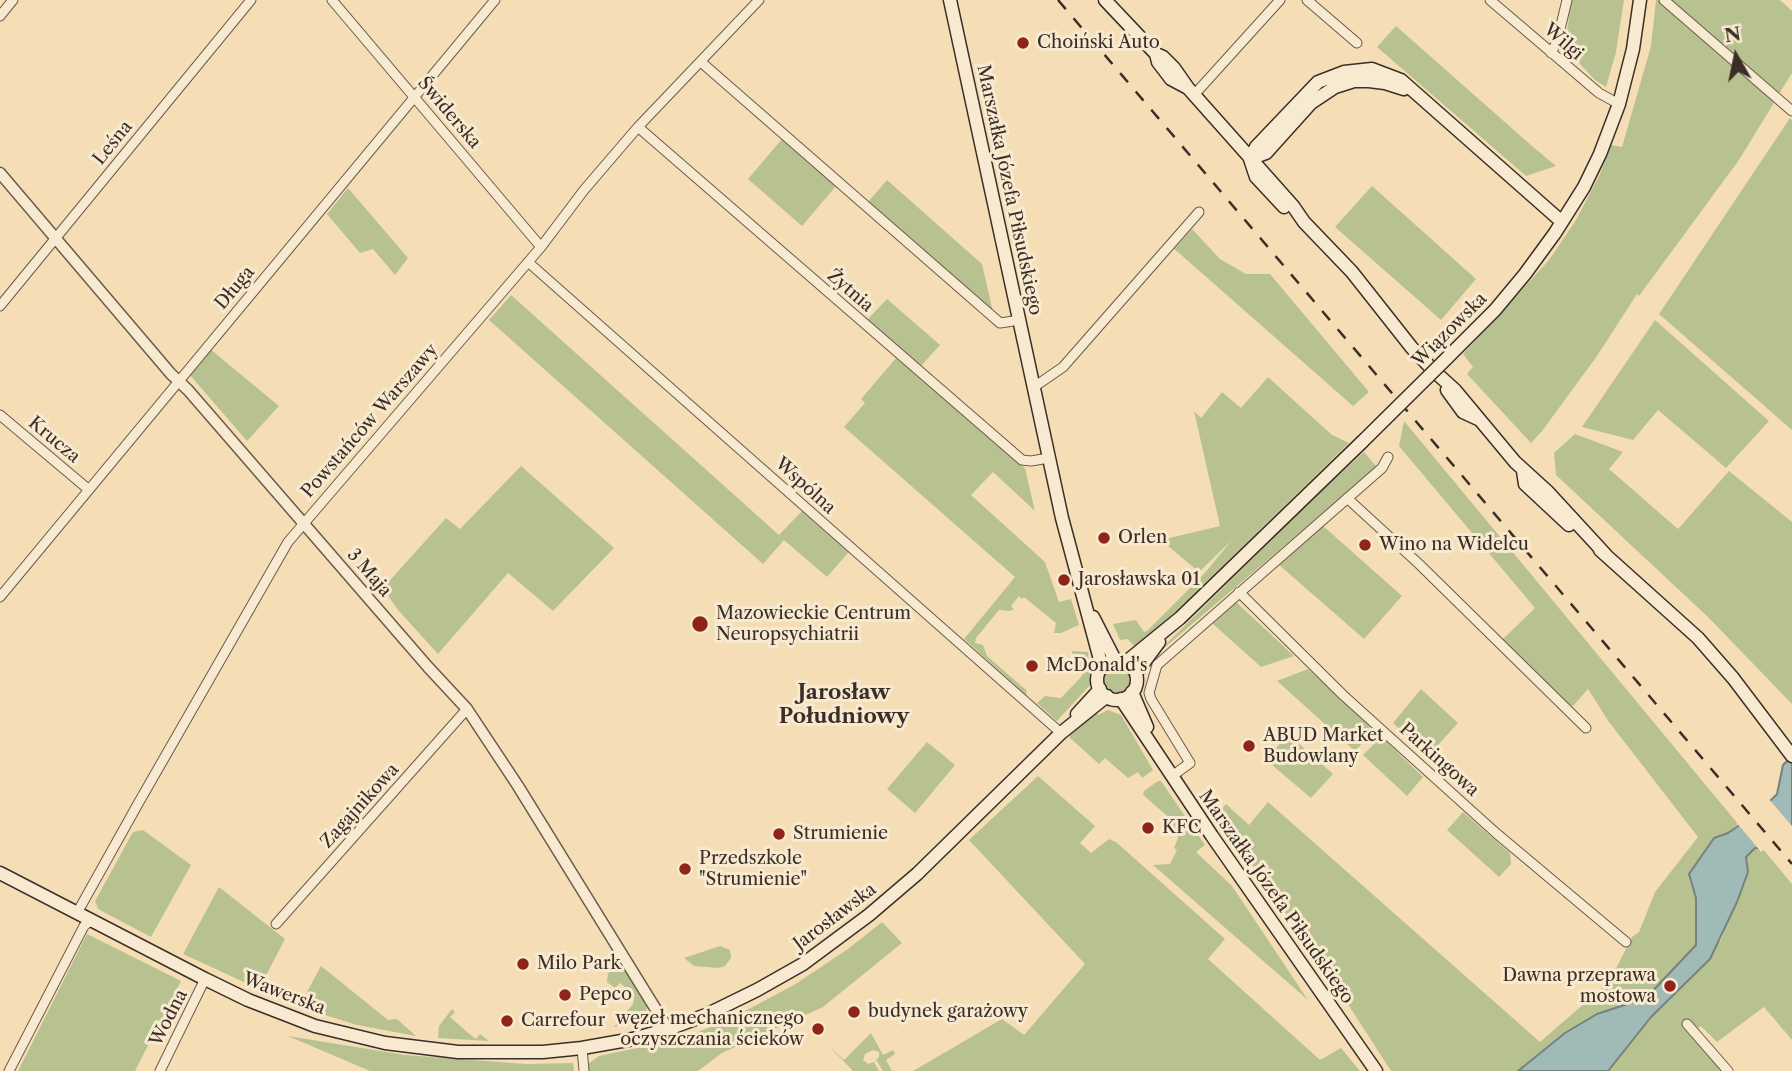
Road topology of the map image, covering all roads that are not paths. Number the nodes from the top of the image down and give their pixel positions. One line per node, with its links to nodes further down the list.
1 (13, 0): 14 (street)
2 (251, 0): 27 (street, Leśna)
3 (332, 0): 19 (street, Świderska)
4 (495, 0): 19 (street, Długa)
5 (759, 0): 17 (street, Powstańców Warszawy)
6 (950, 0): 31 (main road, Marszałka Józefa Piłsudskiego)
7 (1105, 0): 18 (main road)
8 (1280, 0): 18 (street)
9 (1307, 0): 15 (street)
10 (1490, 0): 16 (street, Wilgi)
11 (1567, 0): 16 (street)
12 (1640, 0): 20 (main road, Wiązowska)
13 (1664, 0): 21 (street)
14 (0, 16)
15 (1357, 43)
16 (1551, 52): 20 (street, Wilgi)
17 (701, 62): 22 (street, Powstańców Warszawy); 31 (street)
18 (1191, 91): 23 (main road)
19 (415, 98): 28 (street, Świderska); 32 (street, Długa)
20 (1619, 104): 26 (main road, Wiązowska)
21 (1792, 111)
22 (638, 127): 28 (street, Powstańców Warszawy); 36 (street, Żytnia)
23 (1250, 159): 26 (main road); 54 (main road)
24 (0, 173): 27 (street, 3 Maja)
25 (1199, 212): 33 (street)
26 (1562, 222): 43 (main road, Wiązowska, bridge)
27 (56, 237): 30 (street, Leśna); 32 (street, 3 Maja)
28 (541, 247): 29 (street, Powstańców Warszawy)
29 (528, 262): 39 (street, Powstańców Warszawy); 52 (street, Wspólna)
30 (0, 306)
31 (1020, 320): 33 (main road, Marszałka Józefa Piłsudskiego)
32 (178, 381): 37 (street, Długa); 39 (street, 3 Maja)
33 (1034, 387): 36 (main road, Marszałka Józefa Piłsudskiego)
34 (0, 415): 37 (street, Krucza)
35 (1388, 457): 38 (street)
36 (1049, 458): 40 (main road, Marszałka Józefa Piłsudskiego)
37 (88, 489): 42 (street, Długa)
38 (1347, 498): 41 (street); 51 (street)
39 (303, 524): 50 (street, 3 Maja); 57 (street, Powstańców Warszawy)
40 (1079, 581): 44 (main road, Marszałka Józefa Piłsudskiego); 45 (main road, Marszałka Józefa Piłsudskiego)
41 (1239, 592): 55 (street); 60 (street, Parkingowa)
42 (0, 597)
43 (1180, 618): 44 (main road, Wiązowska); 46 (main road, Wiązowska)
44 (1120, 661): 45 (main road); 46 (main road)
45 (1102, 667): 47 (main road)
46 (1136, 673): 48 (main road)
47 (1103, 692): 49 (main road); 52 (main road, Jarosławska)
48 (1132, 692): 49 (main road); 53 (main road, Marszałka Józefa Piłsudskiego)
49 (1121, 699): 53 (main road, Marszałka Józefa Piłsudskiego)
50 (467, 709): 59 (street, Zagajnikowa); 63 (street, 3 Maja)
51 (1586, 728)
52 (1061, 733): 63 (main road, Jarosławska)
53 (1150, 741): 55 (main road, Marszałka Józefa Piłsudskiego)
54 (1788, 751)
55 (1172, 776): 68 (main road, Marszałka Józefa Piłsudskiego)
56 (0, 873): 57 (main road, Wawerska)
57 (77, 913): 58 (main road, Wawerska)
58 (90, 921): 61 (main road, Wawerska); 65 (street)
59 (276, 925)
60 (1626, 942)
61 (205, 979): 64 (main road, Wawerska); 66 (street, Wodna)
62 (1688, 1024): 69 (street)
63 (668, 1029): 64 (main road, Jarosławska)
64 (582, 1048): 67 (street)
65 (9, 1071)
66 (160, 1071)
67 (584, 1071)
68 (1376, 1071)
69 (1728, 1071)

